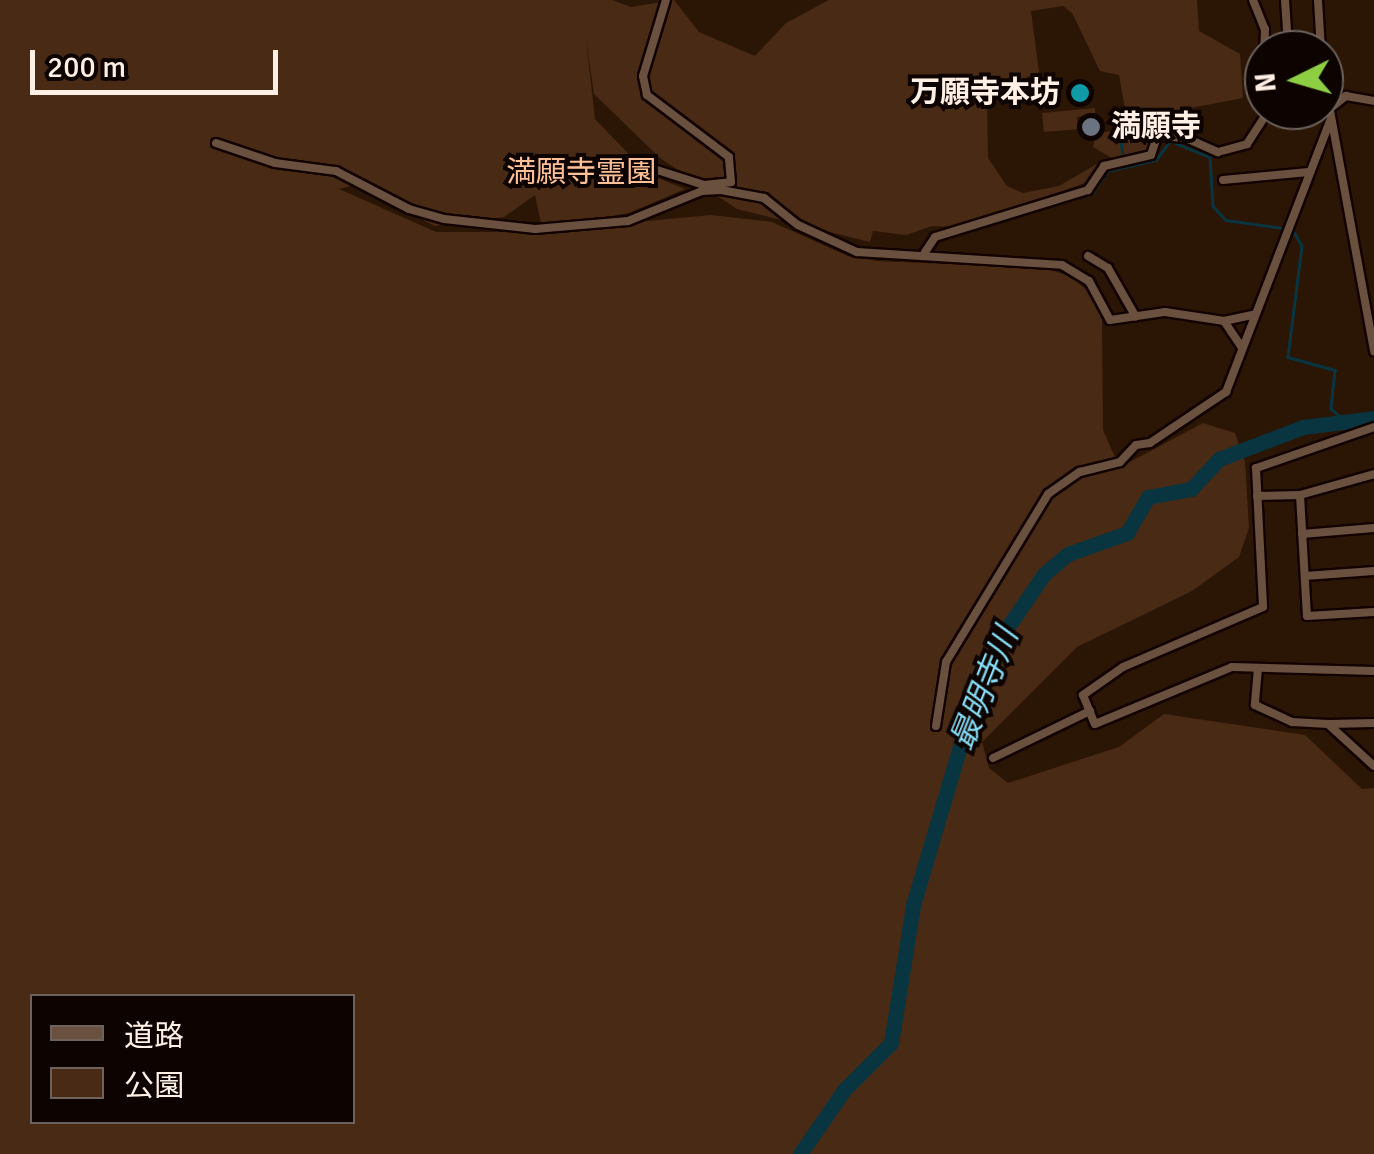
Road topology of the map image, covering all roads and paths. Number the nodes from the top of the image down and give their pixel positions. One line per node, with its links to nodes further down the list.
1 (666, 0): 14 (street)
2 (1253, 0): 5 (street)
3 (1285, 0): 6 (street)
4 (1318, 0): 7 (street)
5 (1265, 30)
6 (1287, 30)
7 (1320, 30)
8 (1344, 97): 9 (street)
9 (1374, 101)
10 (1256, 130): 17 (street)
11 (1327, 130): 15 (street)
12 (1332, 130): 23 (street)
13 (216, 143): 17 (street)
14 (657, 170)
15 (1309, 172): 16 (street); 19 (street)
16 (1223, 180)
17 (925, 252): 20 (street)
18 (1088, 256): 20 (street)
19 (1253, 315): 21 (street); 22 (street)
20 (1136, 316): 21 (street)
21 (1224, 320): 22 (street)
22 (1242, 348): 38 (street)
23 (1374, 352)
24 (1374, 427): 27 (street)
25 (1374, 474): 26 (street)
26 (1300, 495): 27 (street); 29 (street)
27 (1257, 496): 35 (street)
28 (1374, 528): 29 (street)
29 (1302, 534): 31 (street)
30 (1374, 572): 31 (street)
31 (1305, 576): 32 (street)
32 (1374, 612)
33 (1258, 668): 34 (street); 35 (street); 37 (street)
34 (1374, 671)
35 (1090, 711): 39 (street)
36 (1374, 723): 37 (street)
37 (1328, 724): 40 (street)
38 (936, 726)
39 (993, 758)
40 (1374, 766)

